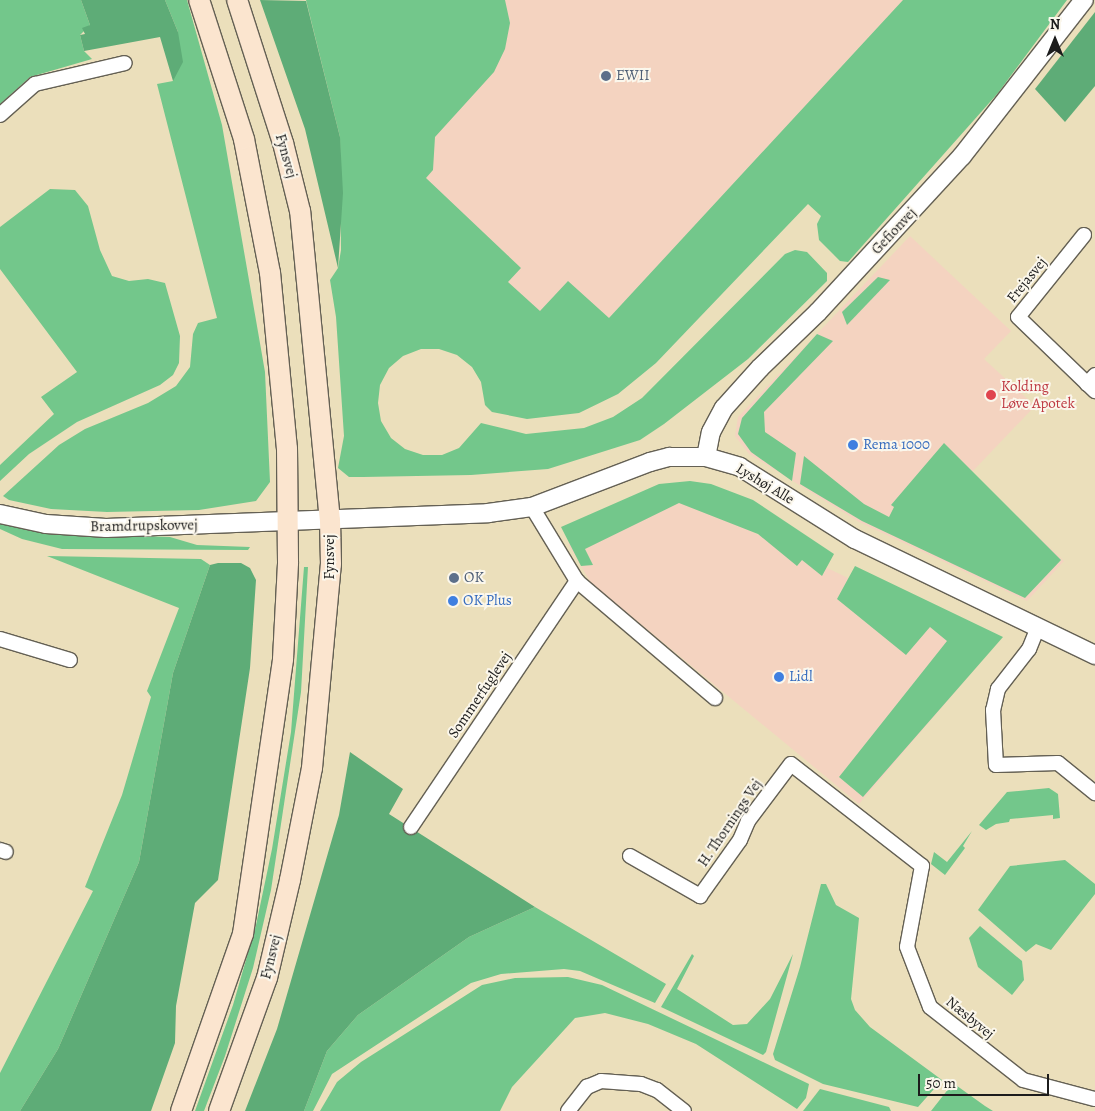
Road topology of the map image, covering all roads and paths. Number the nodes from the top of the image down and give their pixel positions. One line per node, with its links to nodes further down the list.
1 (199, 0): 12 (main road)
2 (237, 0): 11 (main road, Fynsvej)
3 (1084, 0): 8 (street, Gefionvej)
4 (125, 63): 5 (street)
5 (0, 115)
6 (1084, 235): 7 (street, Frejasvej)
7 (1092, 383)
8 (706, 457): 9 (street, Lyshøj Alle); 14 (street, Lyshøj Alle)
9 (532, 507): 11 (street, Lyshøj Alle); 13 (street)
10 (0, 514): 12 (street, Bramdrupskovvej)
11 (330, 521): 12 (street, Lyshøj Alle); 25 (main road, Fynsvej)
12 (288, 523): 24 (main road)
13 (577, 581): 18 (street); 20 (street, Sommerfuglevej)
14 (1038, 627): 16 (street, Lyshøj Alle); 19 (street)
15 (0, 639): 17 (street)
16 (1095, 655)
17 (70, 660)
18 (715, 698)
19 (1095, 794)
20 (411, 827)
21 (630, 856): 22 (street, H. Thornings Vej)
22 (922, 866): 23 (street, Næsbyvej)
23 (1095, 1099)
24 (180, 1111)
25 (219, 1111)
26 (568, 1111): 27 (street)
27 (684, 1111)

